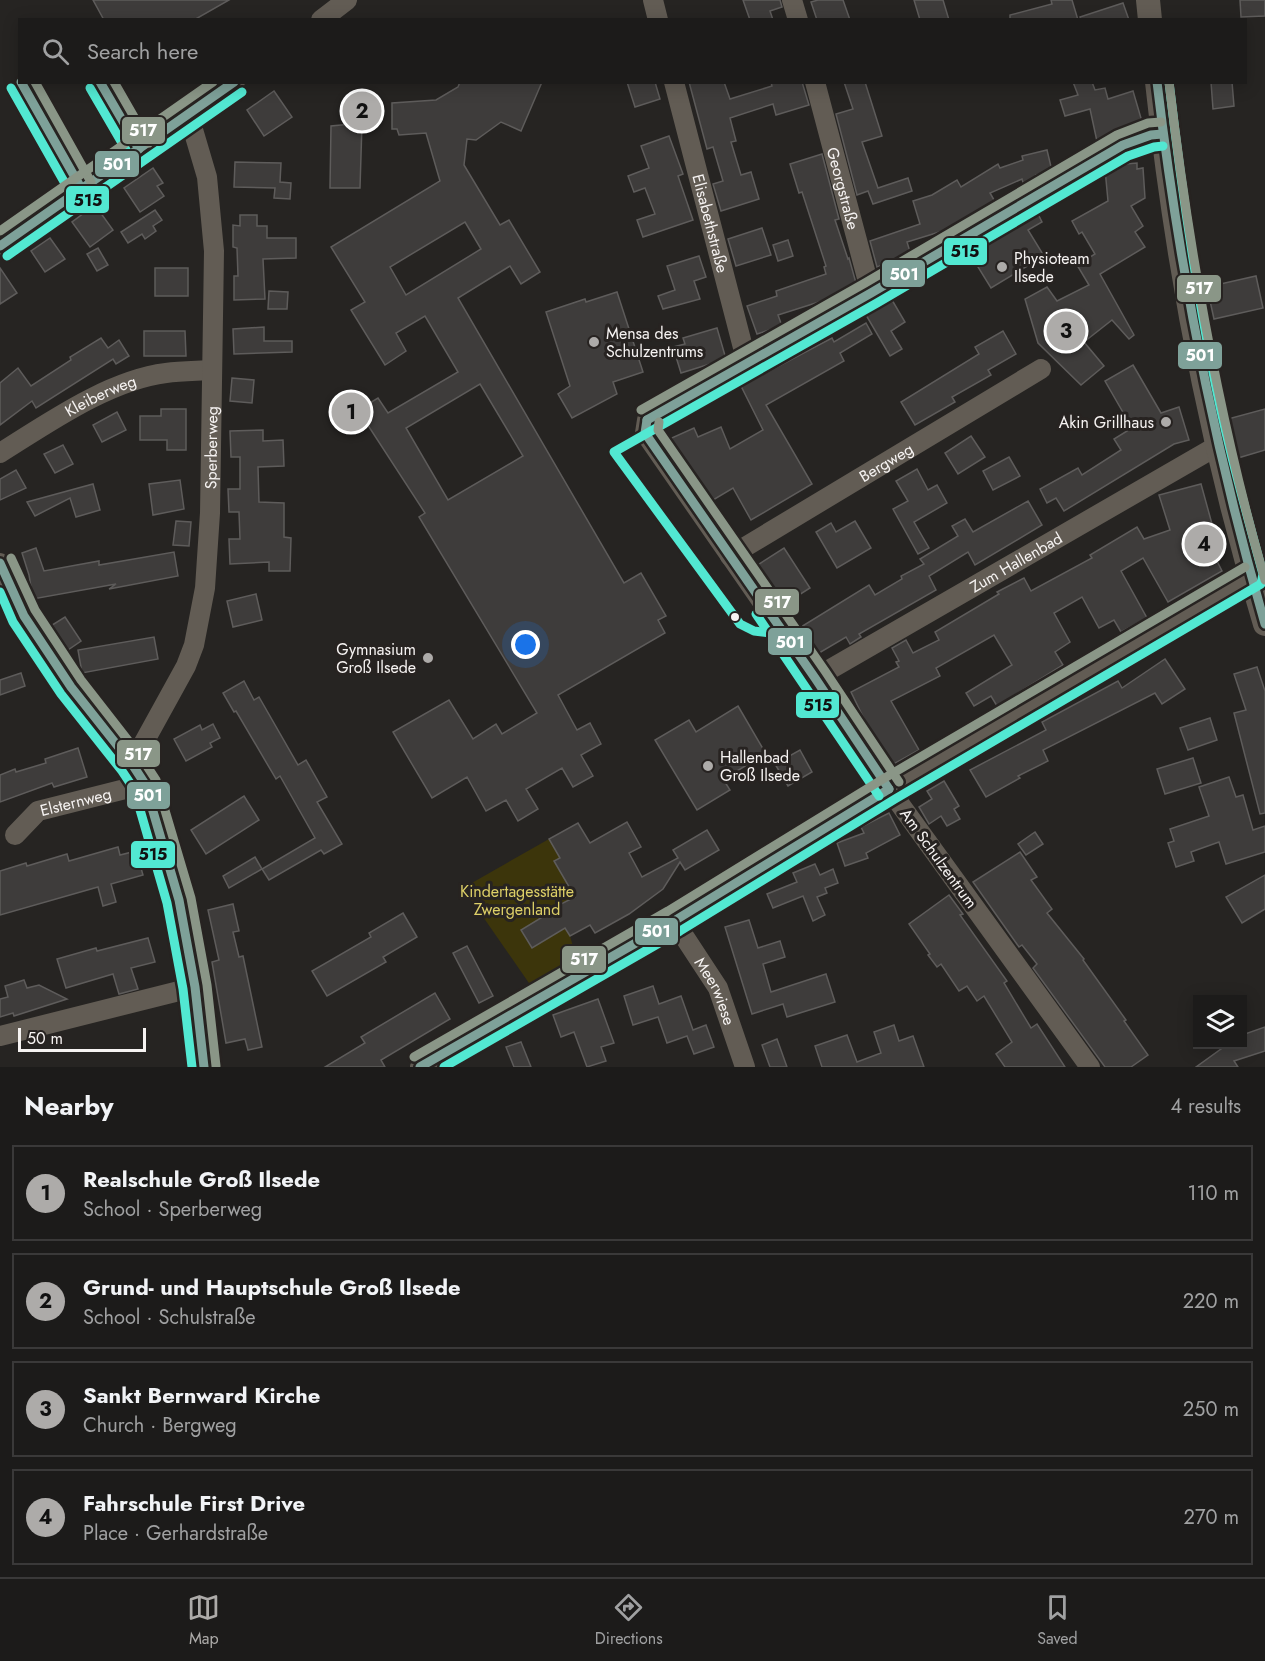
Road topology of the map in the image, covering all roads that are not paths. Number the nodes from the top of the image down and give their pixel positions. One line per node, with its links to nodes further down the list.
1 (347, 0): 5 (street)
2 (653, 0): 6 (street)
3 (792, 0): 7 (street)
4 (1148, 0): 8 (main road)
5 (324, 18)
6 (658, 18)
7 (797, 18)
8 (1150, 18)
9 (232, 84): 13 (street)
10 (675, 84): 17 (street, Elisabethstraße)
11 (816, 84): 16 (street, Georgstraße)
12 (1157, 84): 14 (main road)
13 (189, 116): 15 (street); 19 (street, Sperberweg)
14 (1162, 134): 16 (street, Am Schulzentrum); 20 (main road)
15 (0, 246)
16 (871, 293): 17 (street, Am Schulzentrum)
17 (747, 363): 22 (street, Am Schulzentrum)
18 (1041, 369): 22 (street, Bergweg)
19 (212, 370): 21 (street, Kleiberweg); 27 (street, Sperberweg)
20 (1217, 446): 24 (main road); 26 (street, Zum Hallenbad)
21 (0, 453)
22 (730, 556): 26 (street, Am Schulzentrum)
23 (0, 563): 27 (street)
24 (1258, 572): 25 (main road); 29 (street)
25 (1265, 624)
26 (815, 678): 29 (street, Am Schulzentrum)
27 (132, 764): 28 (street)
28 (145, 784): 30 (street, Elsternweg); 32 (street)
29 (889, 789): 31 (street); 37 (street, Am Schulzentrum)
30 (15, 835)
31 (674, 921): 35 (street); 36 (street, Meerwiese)
32 (195, 987): 33 (street); 34 (street)
33 (0, 1036)
34 (204, 1067)
35 (420, 1067)
36 (745, 1067)
37 (1090, 1067)

